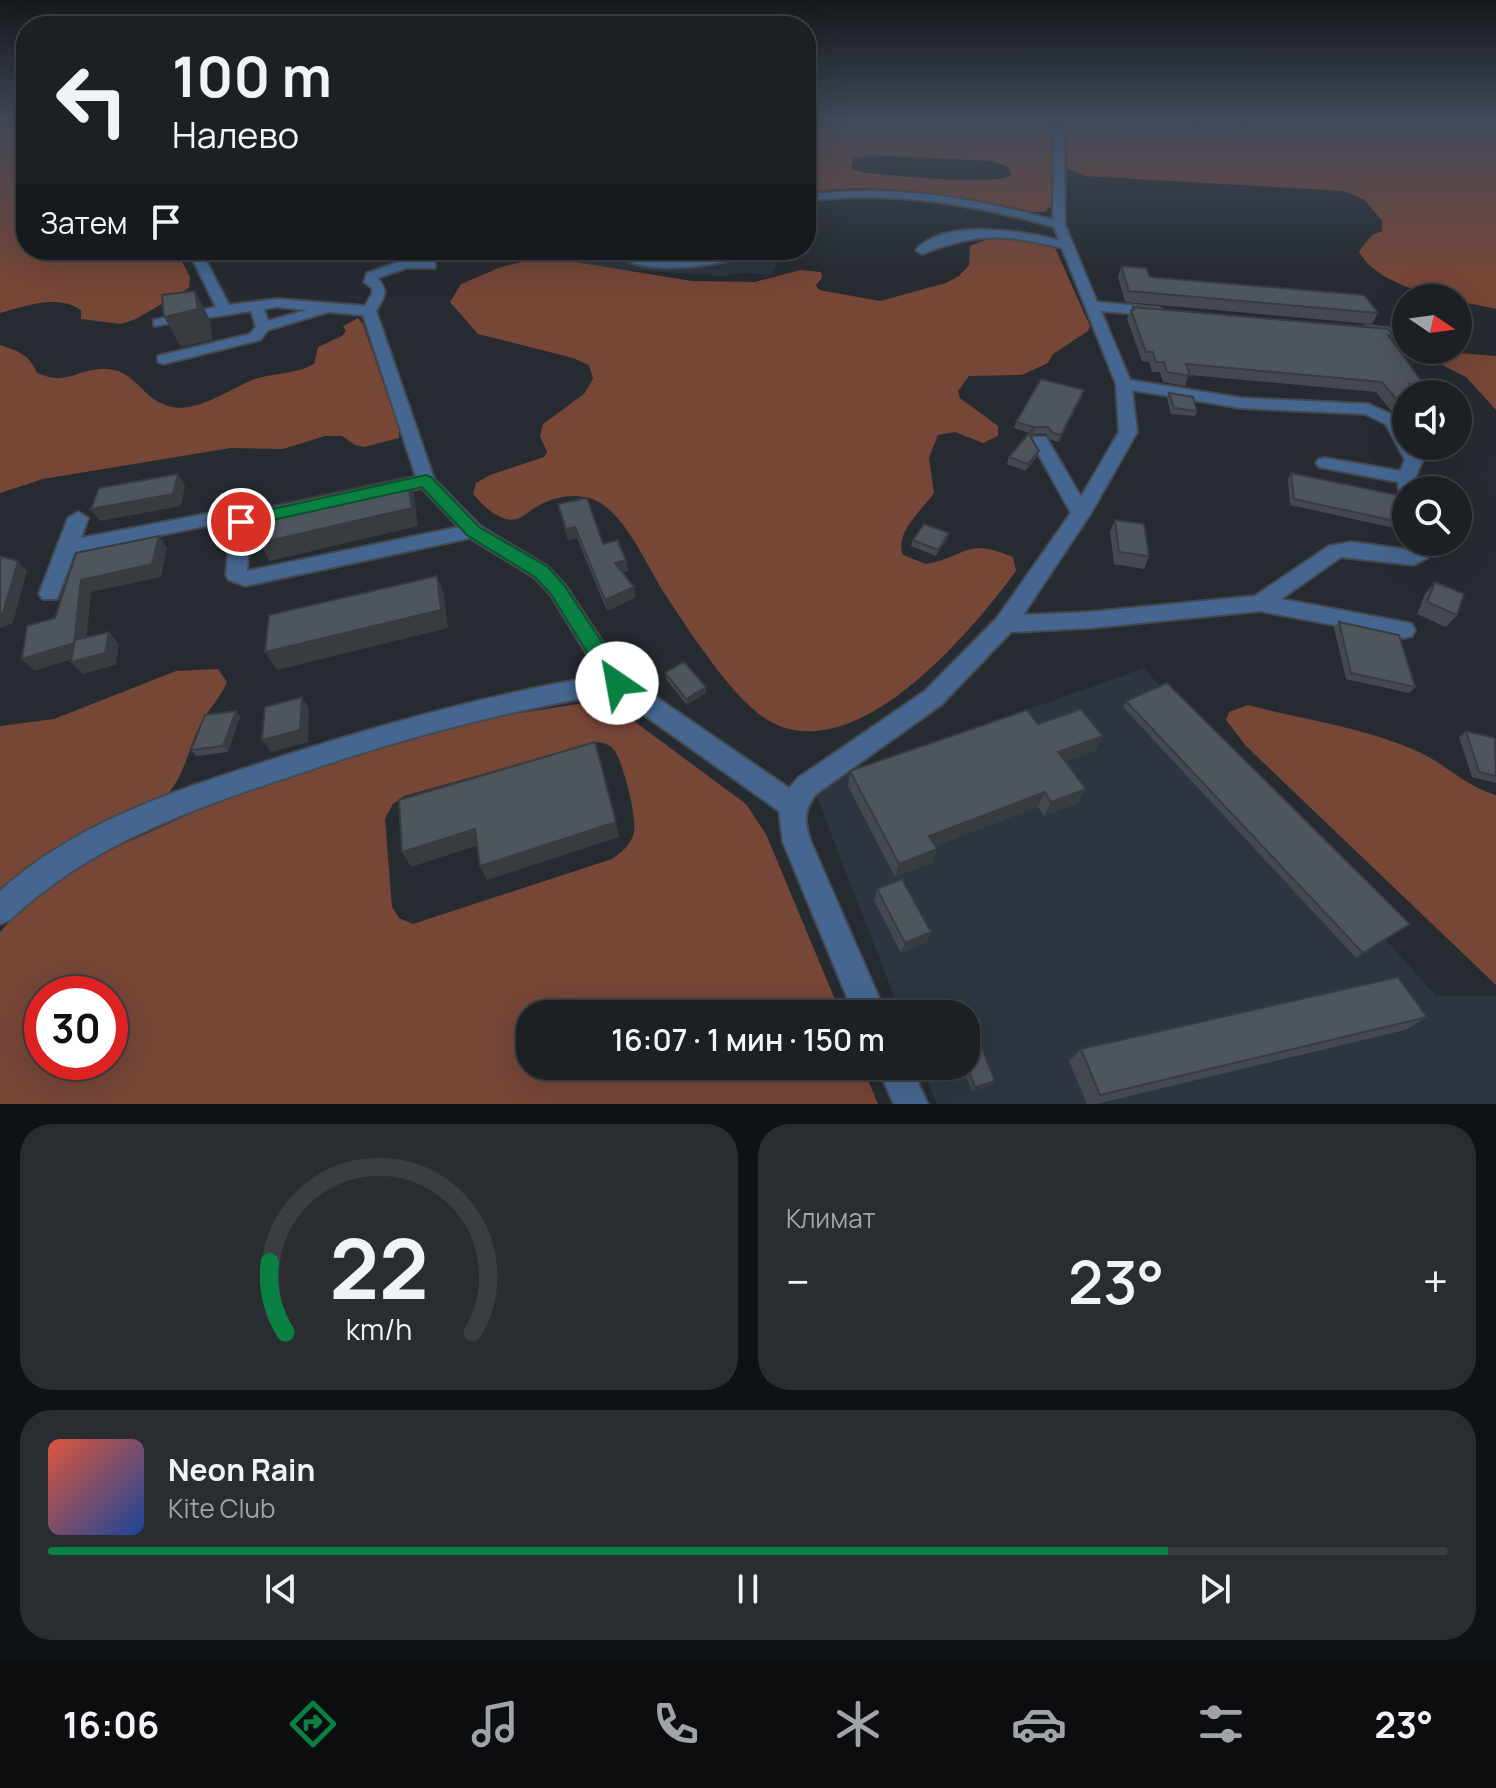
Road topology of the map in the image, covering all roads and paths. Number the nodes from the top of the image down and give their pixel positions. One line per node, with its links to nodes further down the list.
1 (1061, 172): 3 (street)
2 (816, 197): 3 (street)
3 (1063, 235): 4 (street); 10 (street)
4 (922, 250)
5 (632, 260): 6 (street)
6 (712, 260)
7 (200, 262): 12 (street)
8 (430, 265): 13 (street)
9 (256, 305): 11 (street); 12 (street); 16 (street)
10 (1095, 306): 14 (street); 20 (street)
11 (334, 307): 13 (street); 16 (street)
12 (224, 310): 15 (street)
13 (369, 311): 25 (street)
14 (1173, 313)
15 (159, 323)
16 (263, 327): 19 (street)
17 (1344, 328): 18 (street)
18 (1392, 333)
19 (163, 359)
20 (1124, 384): 21 (street); 28 (street)
21 (1392, 421)
22 (1040, 441): 28 (street)
23 (1325, 463): 24 (street)
24 (1392, 480)
25 (426, 481): 26 (street); 31 (street)
26 (364, 494)
27 (303, 508): 30 (street)
28 (1081, 513): 36 (street)
29 (78, 518): 32 (street)
30 (241, 522): 31 (street); 32 (street)
31 (473, 531): 38 (street)
32 (67, 547): 34 (street)
33 (1392, 555): 35 (street)
34 (50, 594)
35 (1260, 603): 36 (street); 37 (street)
36 (1005, 624): 39 (street)
37 (1404, 630)
38 (617, 683): 39 (street); 40 (street)
39 (792, 805): 41 (street)
40 (0, 910)
41 (864, 1000)
42 (900, 1080): 43 (street)
43 (911, 1104)

